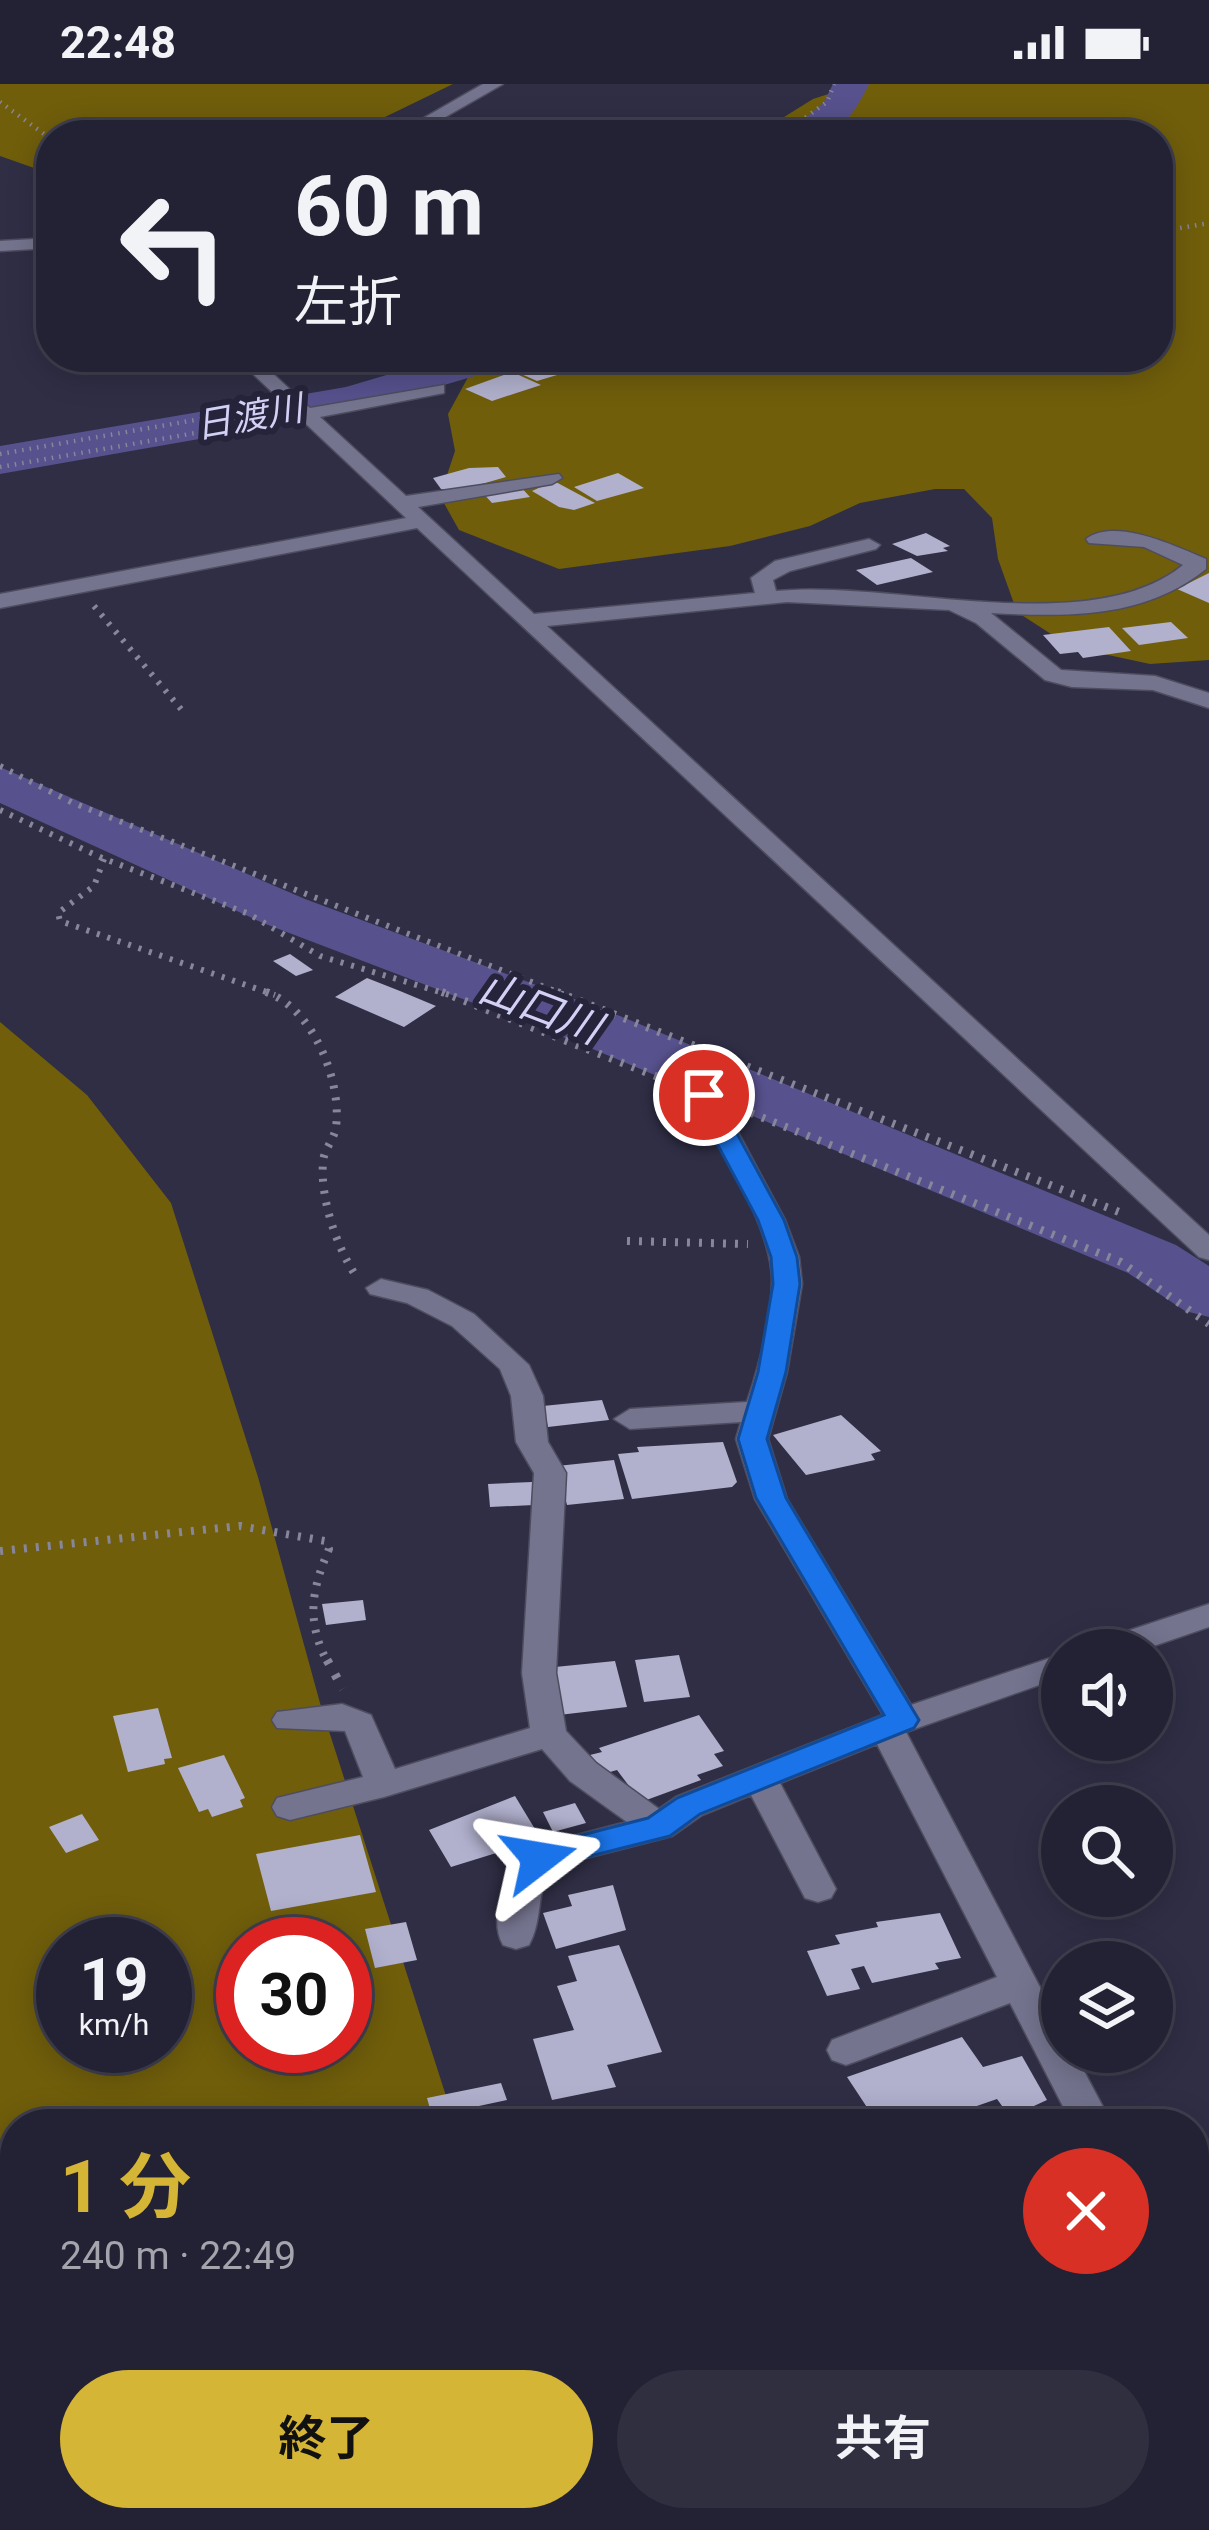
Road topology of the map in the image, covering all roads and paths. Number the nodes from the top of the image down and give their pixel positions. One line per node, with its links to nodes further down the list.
1 (495, 84): 4 (street)
2 (834, 84): 5 (path)
3 (0, 102): 6 (path)
4 (429, 120)
5 (802, 120)
6 (36, 129)
7 (1209, 223): 8 (path)
8 (1173, 229)
9 (36, 244): 10 (street)
10 (0, 246)
11 (261, 372): 14 (street)
12 (446, 372): 13 (path)
13 (433, 380): 14 (street)
14 (300, 407): 15 (path); 16 (path); 18 (street)
15 (0, 454)
16 (0, 467)
17 (552, 478): 18 (street)
18 (413, 512): 21 (street); 25 (street)
19 (1096, 539): 24 (street)
20 (869, 545): 22 (street)
21 (78, 586): 23 (street); 27 (path)
22 (767, 597): 24 (street); 25 (street)
23 (0, 601)
24 (953, 604): 26 (street)
25 (531, 621): 35 (street)
26 (1209, 701)
27 (186, 715)
28 (0, 766): 32 (path)
29 (0, 810): 30 (path)
30 (104, 859): 31 (path); 36 (path)
31 (704, 1095): 34 (street); 37 (path)
32 (1123, 1213)
33 (627, 1240): 34 (path)
34 (780, 1245): 38 (street)
35 (1209, 1251)
36 (381, 1288): 47 (street)
37 (1209, 1324)
38 (760, 1411): 39 (street); 46 (street)
39 (630, 1419)
40 (0, 1551): 45 (path)
41 (1209, 1615): 42 (street)
42 (1168, 1629)
43 (1041, 1672): 46 (street)
44 (289, 1720): 45 (street)
45 (359, 1723): 49 (street)
46 (894, 1724): 48 (street); 54 (street)
47 (549, 1735): 49 (street); 51 (street)
48 (760, 1778): 51 (street); 52 (street)
49 (384, 1786): 50 (street)
50 (290, 1807)
51 (658, 1827): 53 (street)
52 (818, 1889)
53 (516, 1935)
54 (1019, 1984): 55 (street); 56 (street)
55 (846, 2050)
56 (1084, 2109)

